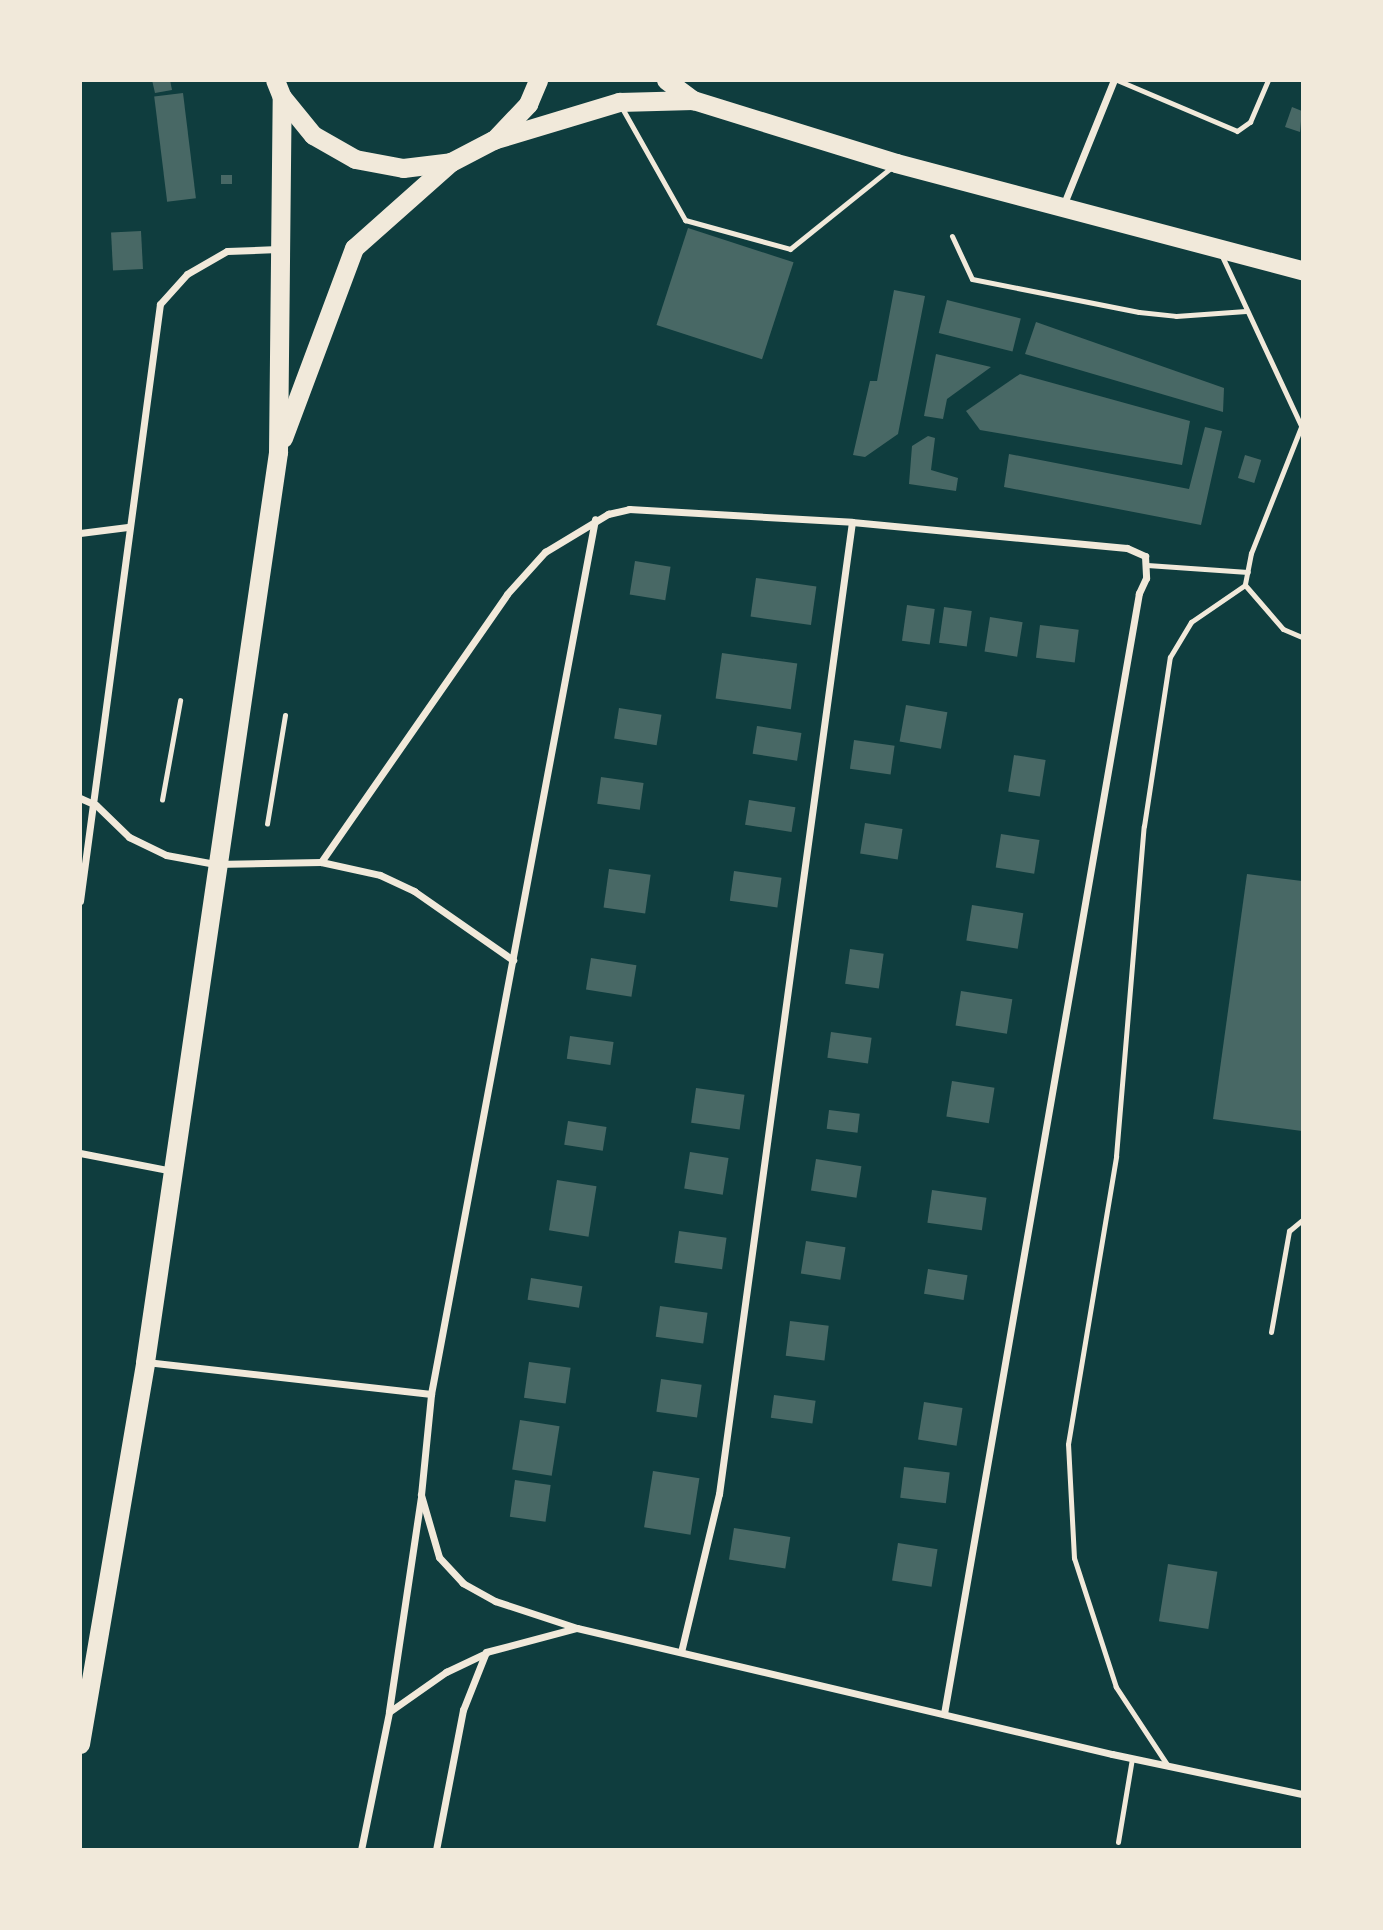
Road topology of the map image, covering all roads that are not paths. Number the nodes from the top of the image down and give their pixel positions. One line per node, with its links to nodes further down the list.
1 (538, 80): 8 (highway)
2 (666, 80): 6 (highway)
3 (1115, 80): 4 (lane); 11 (street)
4 (1268, 80)
5 (278, 89): 9 (highway); 13 (highway)
6 (693, 100): 7 (highway); 10 (highway)
7 (618, 102): 8 (highway); 10 (lane)
8 (493, 140): 9 (highway)
9 (451, 162): 18 (highway)
10 (897, 163): 11 (highway)
11 (1062, 207): 14 (highway)
12 (952, 236): 16 (lane)
13 (282, 249): 18 (highway); 21 (street)
14 (1220, 251): 15 (highway); 16 (lane)
15 (1303, 270)
16 (1246, 311): 17 (lane)
17 (1302, 428): 24 (lane)
18 (278, 452): 30 (highway)
19 (595, 519): 20 (street); 29 (street); 32 (street)
20 (852, 522): 23 (street); 42 (street)
21 (128, 527): 22 (street); 28 (street)
22 (80, 533)
23 (1147, 565): 24 (lane); 44 (street)
24 (1248, 572): 25 (lane)
25 (1245, 585): 26 (lane); 47 (lane)
26 (1303, 637)
27 (80, 799): 28 (street)
28 (96, 805): 30 (street); 31 (street)
29 (321, 862): 30 (street); 32 (street)
30 (215, 863): 34 (highway)
31 (80, 901)
32 (513, 960): 38 (street)
33 (80, 1153): 34 (street)
34 (173, 1171): 37 (highway)
35 (1303, 1220): 36 (lane)
36 (1271, 1332)
37 (145, 1362): 38 (street); 45 (highway)
38 (431, 1394): 39 (street)
39 (421, 1495): 40 (street); 43 (street)
40 (577, 1628): 41 (street); 42 (street)
41 (486, 1652): 43 (street); 51 (street)
42 (681, 1652): 44 (street)
43 (388, 1712): 50 (street)
44 (944, 1714): 46 (street)
45 (80, 1744)
46 (1132, 1758): 47 (street); 49 (lane)
47 (1168, 1766): 48 (street)
48 (1303, 1794)
49 (1118, 1842)
50 (361, 1850)
51 (436, 1850)

